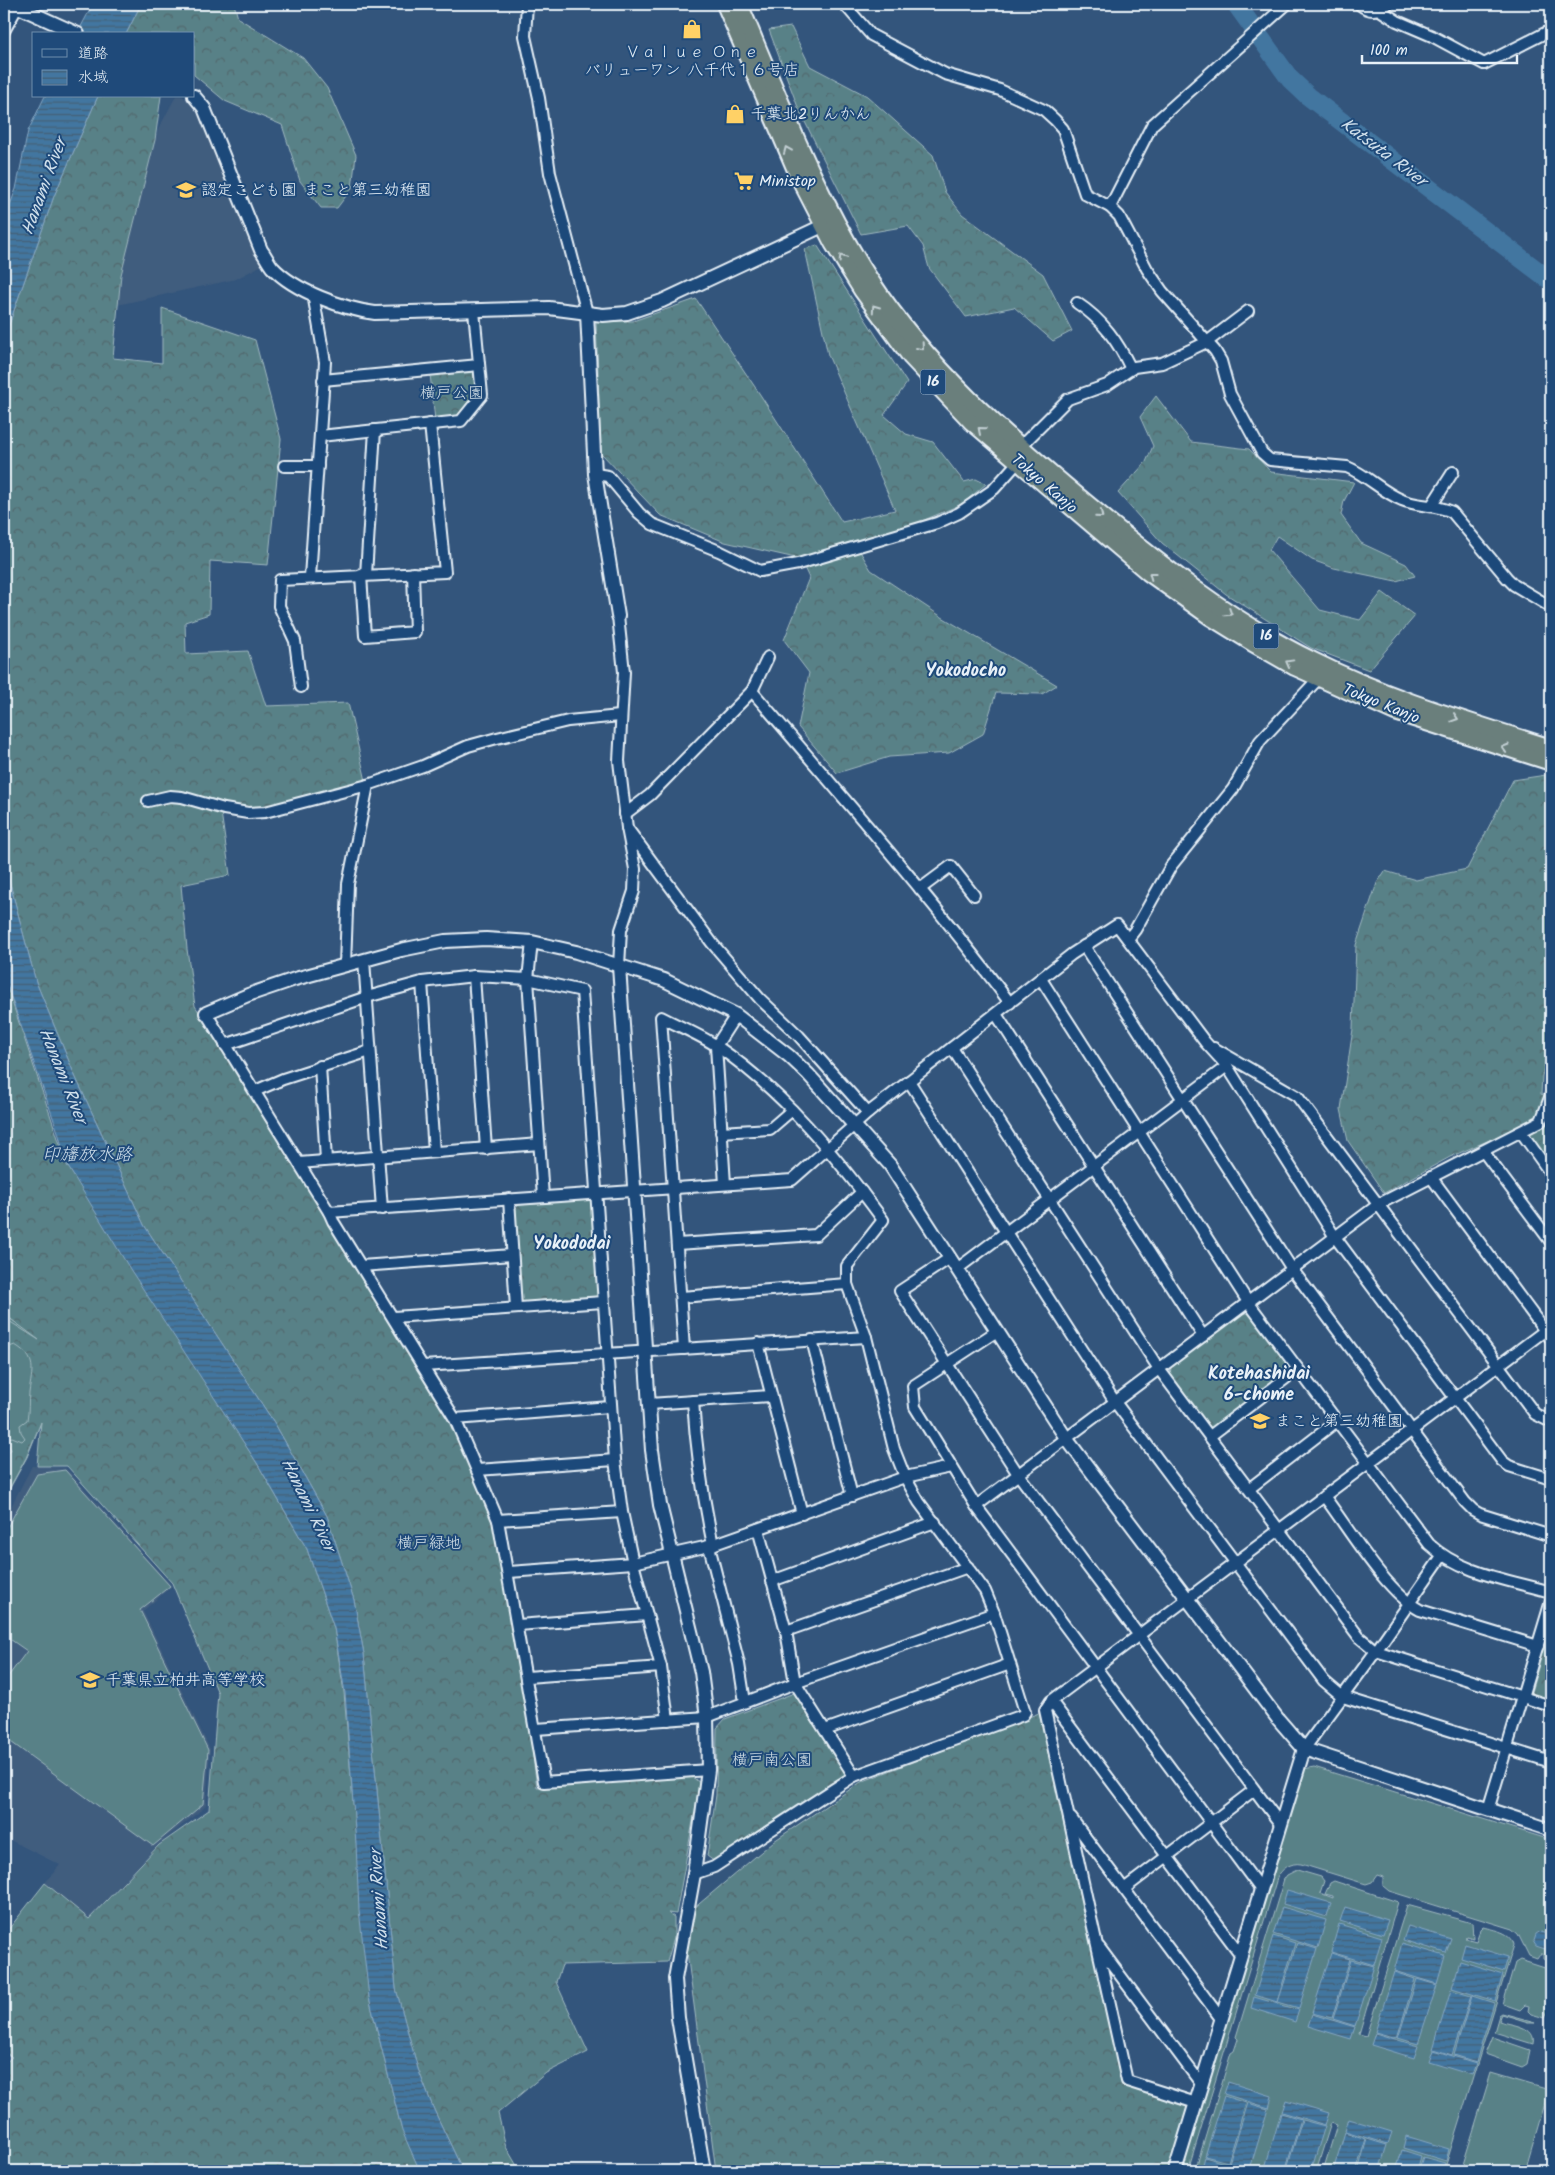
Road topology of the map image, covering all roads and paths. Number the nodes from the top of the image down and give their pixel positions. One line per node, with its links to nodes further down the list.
1 (527, 4): 19 (street)
2 (724, 4): 14 (highway, Tokyo Kanjo / 16, one-way to 2)
3 (739, 4): 14 (highway, Tokyo Kanjo / 16)
4 (844, 4): 13 (street)
5 (1359, 4): 8 (street)
6 (16, 5): 10 (street); 11 (street)
7 (1285, 6): 13 (street)
8 (1384, 7): 9 (street)
9 (1551, 30)
10 (4, 31)
11 (74, 32)
12 (195, 97): 15 (street)
13 (1110, 207): 20 (street)
14 (829, 223): 19 (street); 27 (highway, Tokyo Kanjo / 16)
15 (313, 294): 17 (street); 23 (street)
16 (1077, 303): 22 (street)
17 (474, 310): 19 (street); 21 (street)
18 (1248, 311): 20 (street)
19 (587, 313): 31 (street)
20 (1207, 342): 22 (street); 32 (street)
21 (479, 365): 23 (street); 24 (street)
22 (1131, 369): 27 (street)
23 (323, 380): 26 (street)
24 (430, 424): 25 (street); 33 (street)
25 (375, 430): 26 (street); 34 (street)
26 (320, 436): 29 (street)
27 (1020, 456): 31 (street); 39 (highway, Tokyo Kanjo / 16, one-way to 27); 43 (highway, Tokyo Kanjo / 16, one-way to 43)
28 (284, 466): 29 (street)
29 (318, 466): 35 (street)
30 (1453, 472): 32 (street)
31 (595, 474): 37 (street)
32 (1432, 505): 36 (street)
33 (414, 573): 34 (street); 34 (street)
34 (364, 575): 35 (street)
35 (310, 578): 40 (street)
36 (1551, 607)
37 (618, 616): 42 (street)
38 (768, 657): 41 (street)
39 (1320, 678): 44 (highway, Tokyo Kanjo / 16, one-way to 39); 51 (street)
40 (301, 687)
41 (752, 691): 47 (street); 49 (street)
42 (620, 716): 45 (street); 47 (street)
43 (1551, 748)
44 (1551, 762)
45 (368, 785): 46 (street); 55 (street)
46 (148, 801)
47 (625, 814): 48 (street)
48 (627, 828): 56 (street); 78 (street)
49 (920, 889): 50 (street); 62 (street)
50 (974, 895)
51 (1128, 939): 53 (street); 66 (street)
52 (532, 942): 54 (street); 56 (street); 58 (street)
53 (1084, 946): 59 (street); 76 (street)
54 (364, 960): 55 (street); 61 (street)
55 (345, 965): 63 (street)
56 (619, 966): 65 (street); 96 (street)
57 (474, 976): 58 (street); 60 (street); 85 (street)
58 (528, 979): 83 (street); 98 (street)
59 (1041, 979): 62 (street); 81 (street)
60 (422, 982): 61 (street); 87 (street)
61 (367, 997): 67 (street); 70 (street)
62 (1010, 1003): 64 (street)
63 (206, 1013): 67 (street)
64 (996, 1014): 69 (street); 91 (street)
65 (736, 1015): 68 (street); 79 (street)
66 (1205, 1042): 72 (street); 102 (street)
67 (225, 1045): 74 (street)
68 (716, 1046): 77 (street); 80 (street); 95 (street)
69 (952, 1048): 73 (street); 100 (street)
70 (370, 1051): 71 (street); 88 (street)
71 (320, 1066): 74 (street); 89 (street)
72 (1227, 1066): 76 (street); 106 (street)
73 (909, 1082): 78 (street); 105 (street)
74 (255, 1091): 90 (street)
75 (1551, 1094): 82 (street)
76 (1182, 1100): 81 (street); 112 (street)
77 (792, 1110): 80 (street); 84 (street)
78 (868, 1113): 79 (street)
79 (854, 1125): 84 (street); 110 (street)
80 (722, 1132): 94 (street)
81 (1139, 1132): 91 (street); 116 (street)
82 (1521, 1132): 86 (street); 92 (street)
83 (540, 1144): 85 (street); 99 (street)
84 (827, 1148): 94 (street); 97 (street)
85 (486, 1149): 87 (street)
86 (1483, 1151): 93 (street); 107 (street)
87 (434, 1152): 88 (street)
88 (379, 1157): 89 (street); 103 (street)
89 (326, 1160): 90 (street)
90 (299, 1163): 104 (street)
91 (1094, 1166): 100 (street); 121 (street)
92 (1551, 1174)
93 (1431, 1177): 102 (street); 120 (street)
94 (724, 1184): 95 (street)
95 (673, 1188): 96 (street); 108 (street)
96 (634, 1191): 98 (street); 126 (street)
97 (862, 1192): 108 (street); 113 (street)
98 (596, 1194): 99 (street); 115 (street)
99 (543, 1197): 101 (street)
100 (1050, 1199): 105 (street); 132 (street)
101 (509, 1200): 103 (street); 109 (street)
102 (1379, 1204): 106 (street); 130 (street)
103 (382, 1209): 104 (street)
104 (330, 1212): 111 (street)
105 (1006, 1232): 110 (street); 136 (street)
106 (1335, 1237): 112 (street); 134 (street)
107 (1551, 1242)
108 (677, 1244): 114 (street)
109 (512, 1255): 111 (street); 117 (street)
110 (953, 1263): 119 (street); 128 (street)
111 (361, 1266): 118 (street)
112 (1292, 1269): 116 (street); 142 (street)
113 (847, 1284): 114 (street); 122 (street)
114 (681, 1297): 125 (street)
115 (603, 1302): 117 (street); 127 (street)
116 (1248, 1302): 121 (street); 131 (street)
117 (516, 1308): 118 (street)
118 (394, 1317): 129 (street)
119 (997, 1331): 128 (street); 144 (street)
120 (1549, 1332): 130 (street)
121 (1203, 1336): 132 (street)
122 (866, 1337): 123 (street); 150 (street)
123 (812, 1340): 124 (street); 153 (street)
124 (758, 1343): 125 (street); 133 (street)
125 (684, 1350): 126 (street)
126 (645, 1352): 127 (street); 137 (street)
127 (606, 1354): 129 (street); 138 (street)
128 (947, 1364): 147 (street); 149 (street)
129 (422, 1366): 139 (street)
130 (1499, 1366): 134 (street); 141 (street)
131 (1298, 1368): 140 (street); 143 (street)
132 (1159, 1369): 136 (street); 143 (street)
133 (771, 1396): 135 (street); 157 (street)
134 (1456, 1398): 142 (street); 151 (street)
135 (693, 1401): 137 (street); 163 (street)
136 (1115, 1402): 144 (street); 167 (street)
137 (649, 1404): 164 (street)
138 (610, 1407): 139 (street); 145 (street)
139 (454, 1419): 148 (street)
140 (1337, 1421): 146 (street); 152 (street)
141 (1551, 1422)
142 (1412, 1430): 146 (street); 162 (street)
143 (1210, 1436): 152 (street)
144 (1066, 1438): 149 (street); 172 (street)
145 (615, 1460): 148 (street); 156 (street)
146 (1368, 1463): 154 (street); 165 (street)
147 (951, 1467): 150 (street); 155 (street)
148 (477, 1470): 158 (street)
149 (1018, 1474): 155 (street); 179 (street)
150 (905, 1477): 153 (street); 159 (street)
151 (1551, 1479)
152 (1250, 1488): 161 (street)
153 (852, 1496): 157 (street)
154 (1324, 1496): 161 (street); 174 (street)
155 (976, 1506): 184 (street)
156 (622, 1512): 158 (street); 166 (street)
157 (802, 1514): 160 (street)
158 (498, 1520): 169 (street)
159 (935, 1522): 168 (street); 170 (street)
160 (758, 1530): 163 (street); 170 (street)
161 (1280, 1530): 167 (street); 181 (street)
162 (1551, 1536)
163 (711, 1546): 164 (street); 190 (street)
164 (671, 1555): 166 (street); 192 (street)
165 (1442, 1556): 171 (street); 174 (street)
166 (632, 1563): 169 (street); 176 (street)
167 (1236, 1563): 172 (street); 187 (street)
168 (968, 1567): 175 (street); 178 (street)
169 (508, 1572): 177 (street)
170 (772, 1581): 178 (street)
171 (1551, 1592)
172 (1187, 1599): 179 (street); 196 (street)
173 (1551, 1601): 180 (street)
174 (1408, 1604): 180 (street); 181 (street)
175 (994, 1613): 182 (street); 186 (street)
176 (648, 1615): 177 (street); 183 (street)
177 (518, 1625): 185 (street)
178 (786, 1631): 186 (street)
179 (1139, 1635): 184 (street); 201 (street)
180 (1538, 1646): 188 (street)
181 (1376, 1651): 187 (street); 188 (street)
182 (1010, 1664): 195 (street); 200 (street)
183 (661, 1667): 185 (street); 193 (street)
184 (1096, 1667): 189 (street); 204 (street)
185 (527, 1677): 194 (street)
186 (795, 1684): 190 (street); 195 (street)
187 (1343, 1697): 196 (street); 197 (street)
188 (1522, 1697): 191 (street); 197 (street)
189 (1051, 1701): 203 (street); 207 (street)
190 (745, 1702): 192 (street)
191 (1551, 1706)
192 (707, 1717): 193 (street); 199 (street)
193 (668, 1720): 194 (street)
194 (536, 1729): 199 (street)
195 (825, 1730): 200 (street)
196 (1304, 1749): 202 (street); 205 (street)
197 (1506, 1749): 198 (street); 202 (street)
198 (1551, 1762)
199 (708, 1770): 208 (street)
200 (854, 1776): 208 (street)
201 (1254, 1790): 204 (street); 205 (street)
202 (1488, 1810): 206 (street)
203 (1069, 1815): 209 (street); 211 (street)
204 (1212, 1822): 207 (street); 210 (street)
205 (1281, 1825): 210 (street)
206 (1551, 1830)
207 (1167, 1856): 209 (street); 212 (street)
208 (694, 1874): 216 (street)
209 (1124, 1889): 213 (street)
210 (1261, 1890): 212 (street)
211 (1096, 1943): 214 (street); 215 (street)
212 (1241, 1954): 213 (street)
213 (1222, 2020): 214 (street)
214 (1202, 2084): 215 (street)
215 (1196, 2103): 217 (street)
216 (704, 2171)
217 (1175, 2171)

